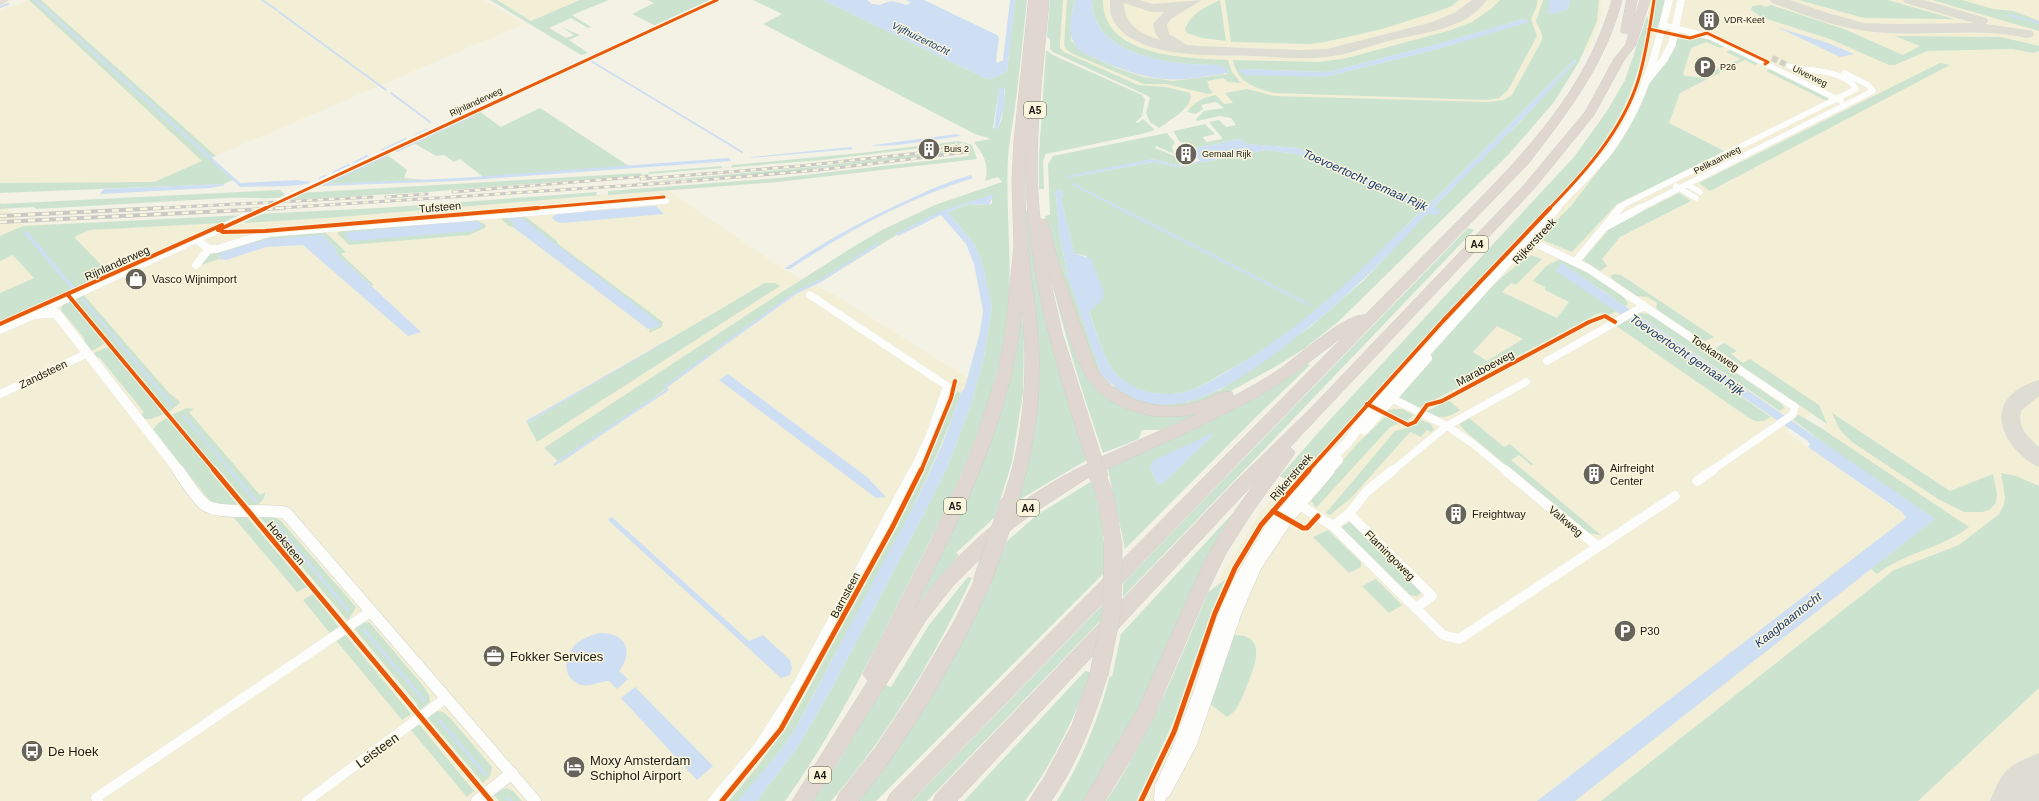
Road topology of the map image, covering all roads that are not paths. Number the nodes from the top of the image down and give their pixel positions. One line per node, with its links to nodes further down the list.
1 (4, 0): 11 (highway)
2 (717, 0): 31 (street, Rijnlanderweg)
3 (1034, 0): 33 (highway, A5)
4 (1044, 0): 25 (highway, A5)
5 (1606, 0): 14 (highway, A4)
6 (1617, 0): 14 (highway, A4)
7 (1632, 0): 15 (highway, A4)
8 (1645, 0): 15 (highway, A4)
9 (1669, 0): 12 (street, Rijkerstreek)
10 (1681, 0): 13 (street, Rijkerstreek)
11 (0, 2)
12 (1663, 25): 13 (street, Uiverweg); 18 (street, Rijkerstreek)
13 (1676, 28): 18 (street, Rijkerstreek); 19 (street, Uiverweg)
14 (1601, 45): 40 (highway, A4)
15 (1619, 59): 48 (highway, A4)
16 (1789, 66): 19 (street, Pelikaanweg)
17 (1844, 73): 20 (street, Pelikaanweg)
18 (1647, 80): 32 (street, Rijkerstreek)
19 (1838, 99): 20 (street, Uiverweg); 21 (street, Pelikaanweg)
20 (1847, 105): 22 (street, Pelikaanweg)
21 (1795, 121): 22 (street); 23 (street, Pelikaanweg)
22 (1806, 126): 24 (street, Pelikaanweg)
23 (1730, 153): 24 (street); 26 (street, Pelikaanweg)
24 (1740, 159): 27 (street, Pelikaanweg)
25 (1032, 181): 43 (highway, A4); 71 (highway, A5, bridge)
26 (1670, 183): 28 (street); 30 (street, Pelikaanweg)
27 (1688, 185): 28 (street, Pelikaanweg); 28 (street, Pelikaanweg)
28 (1679, 188): 30 (street, Pelikaanweg)
29 (666, 201): 34 (street, Tufsteen)
30 (1604, 229): 35 (street, Pelikaanweg)
31 (197, 240): 34 (street); 39 (street, Rijnlanderweg)
32 (1530, 240): 35 (street, Toekanweg); 47 (street, Rijkerstreek)
33 (1021, 246): 59 (highway, A5); 68 (highway, A5, bridge)
34 (209, 249): 36 (street)
35 (1576, 261): 38 (street, Toekanweg)
36 (196, 265)
37 (810, 295): 66 (street, Barnsteen)
38 (1644, 306): 44 (street); 50 (street, Toekanweg)
39 (48, 311): 41 (street, Rijnlanderweg); 42 (street, Hoeksteen)
40 (1376, 312): 43 (highway, A4); 69 (highway, A4)
41 (0, 329)
42 (86, 354): 46 (street, Zandsteen); 57 (street, Hoeksteen)
43 (1301, 361): 59 (highway, A4)
44 (1546, 361)
45 (1526, 382): 49 (street)
46 (0, 394)
47 (1388, 396): 49 (street, Valkweg); 52 (street, Rijkerstreek)
48 (1315, 413): 70 (highway, A4); 72 (highway, A4)
49 (1447, 426): 53 (street); 55 (street, Valkweg)
50 (1697, 481)
51 (1675, 496): 55 (street)
52 (1295, 502): 54 (street, Flamingoweg); 61 (street, Rijkerstreek)
53 (1349, 514): 54 (street); 56 (street, Flamingoweg)
54 (1333, 526): 56 (street, Flamingoweg)
55 (1597, 546): 56 (street, Flamingoweg)
56 (1416, 608)
57 (370, 612): 58 (street, Hoeksteen); 62 (street)
58 (446, 698): 60 (street, Hoeksteen); 63 (street, Leisteen)
59 (836, 749): 67 (highway, A4)
60 (512, 773): 64 (street); 65 (street, Hoeksteen)
61 (1160, 800)
62 (98, 801)
63 (307, 801)
64 (477, 801)
65 (535, 801)
66 (713, 801)
67 (802, 801)
68 (846, 801)
69 (897, 801)
70 (943, 801)
71 (1039, 801)
72 (1093, 801)

